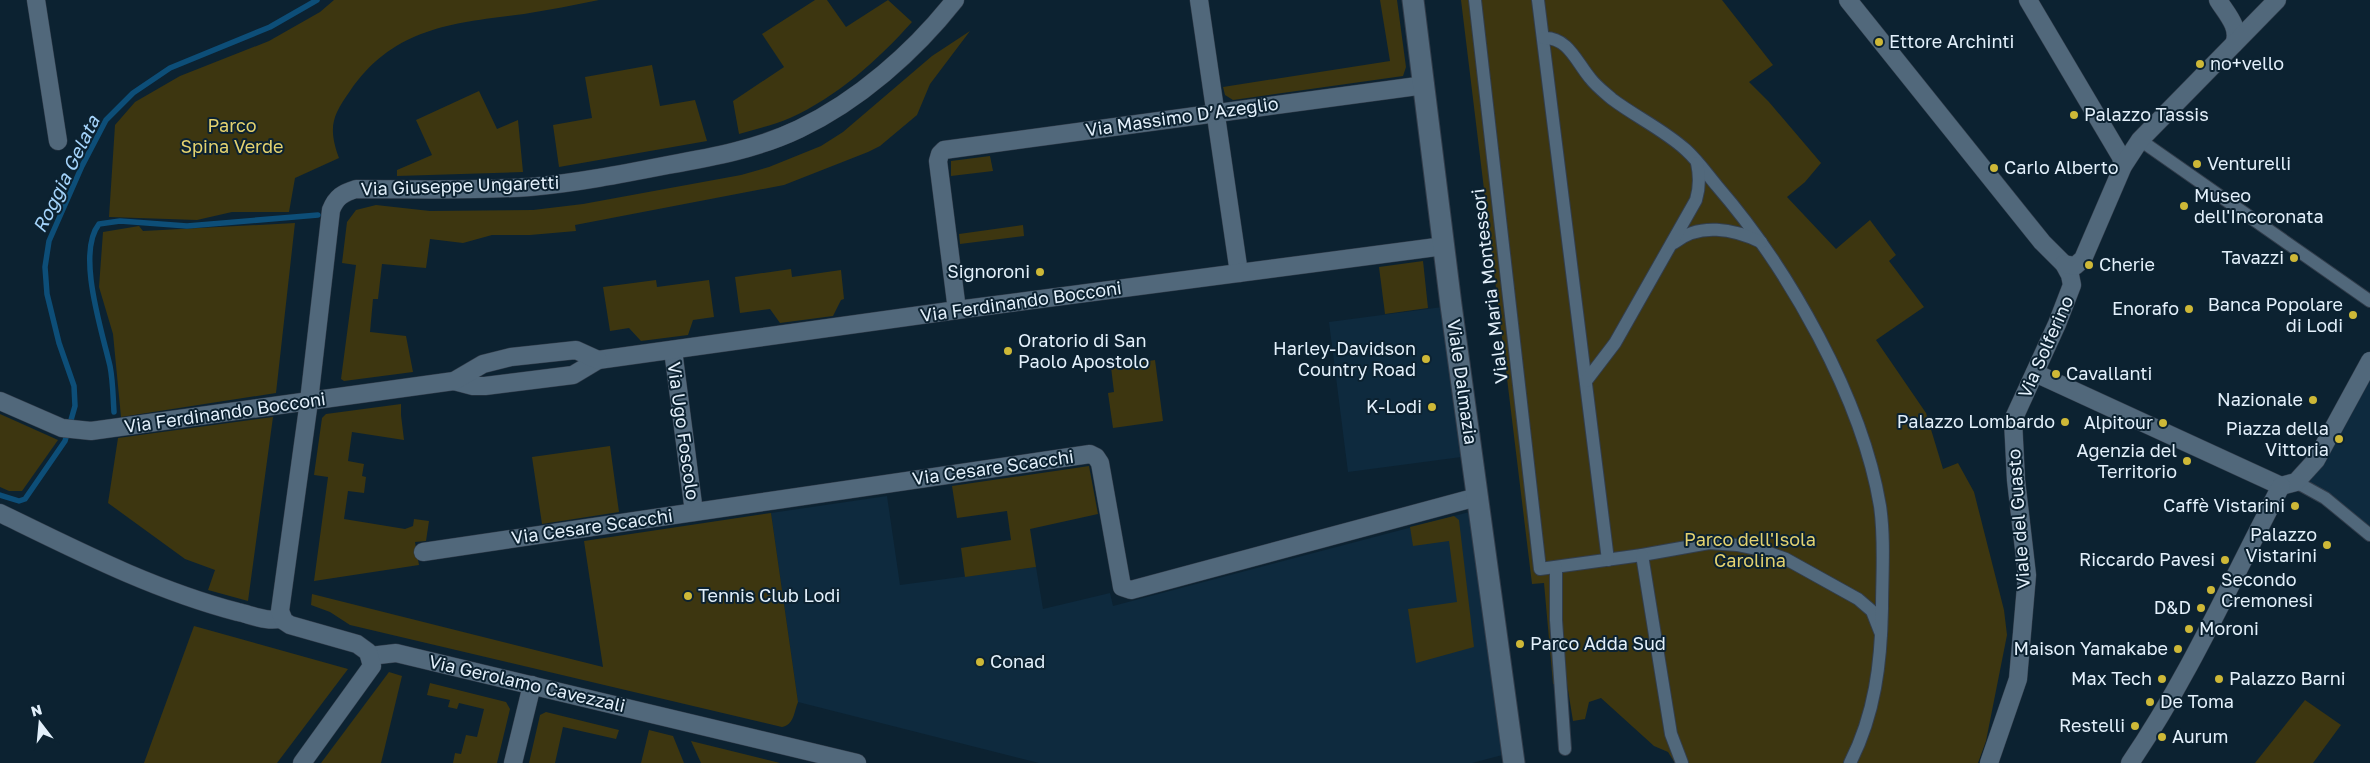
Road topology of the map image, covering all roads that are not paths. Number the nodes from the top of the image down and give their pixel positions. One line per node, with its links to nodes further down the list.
1 (36, 0): 16 (street)
2 (955, 0): 33 (street, Via Giuseppe Ungaretti)
3 (1199, 0): 14 (street)
4 (1413, 0): 13 (street, Viale Dalmazia)
5 (1475, 0): 43 (street, Viale Maria Montessori)
6 (1538, 0): 11 (street)
7 (1848, 0): 22 (street)
8 (2028, 0): 18 (street)
9 (2218, 0): 12 (street)
10 (2277, 0): 12 (street)
11 (1544, 38): 17 (street); 31 (street)
12 (2234, 44): 15 (street)
13 (1425, 85): 14 (street, Via Massimo D’Azeglio); 21 (street, Viale Dalmazia)
14 (1215, 112): 23 (street); 25 (street, Via Massimo D’Azeglio)
15 (2140, 140): 18 (street); 24 (street)
16 (58, 141)
17 (1696, 162): 19 (street); 20 (street)
18 (2123, 166): 22 (street)
19 (1761, 242): 20 (street); 45 (street)
20 (1672, 244): 31 (street)
21 (1444, 246): 23 (street, Via Ferdinando Bocconi); 36 (street, Viale Dalmazia)
22 (2064, 264): 29 (street, Via Solferino)
23 (1239, 273): 25 (street, Via Ferdinando Bocconi)
24 (2370, 301)
25 (957, 310): 26 (street, Via Ferdinando Bocconi)
26 (672, 350): 27 (street, Via Ferdinando Bocconi); 37 (street, Via Ugo Foscolo)
27 (598, 360): 30 (street, Via Ferdinando Bocconi); 30 (street, Via Ferdinando Bocconi)
28 (2370, 361): 35 (street)
29 (2035, 373): 34 (street, Via Solferino); 35 (street)
30 (454, 381): 33 (street, Via Ferdinando Bocconi)
31 (1586, 381): 42 (street)
32 (0, 401): 33 (street, Via Ferdinando Bocconi)
33 (309, 401): 44 (street, Via Giuseppe Ungaretti)
34 (2014, 420): 55 (street, Viale del Guasto)
35 (2288, 484): 39 (street); 56 (street)
36 (1477, 497): 37 (street, Via Cesare Scacchi); 52 (street, Viale Dalmazia)
37 (694, 512): 40 (street, Via Cesare Scacchi)
38 (0, 513): 44 (street)
39 (2370, 536)
40 (423, 552)
41 (1642, 555): 42 (street); 45 (street); 53 (street)
42 (1608, 560): 43 (street)
43 (1556, 567): 48 (street)
44 (282, 618): 46 (street)
45 (1881, 634): 54 (street)
46 (370, 656): 47 (street, Via Gerolamo Cavezzali); 49 (street)
47 (532, 685): 50 (street); 51 (street, Via Gerolamo Cavezzali)
48 (1565, 749)
49 (302, 763)
50 (513, 763)
51 (857, 763)
52 (1514, 763)
53 (1682, 763)
54 (1850, 763)
55 (1989, 763)
56 (2130, 763)

